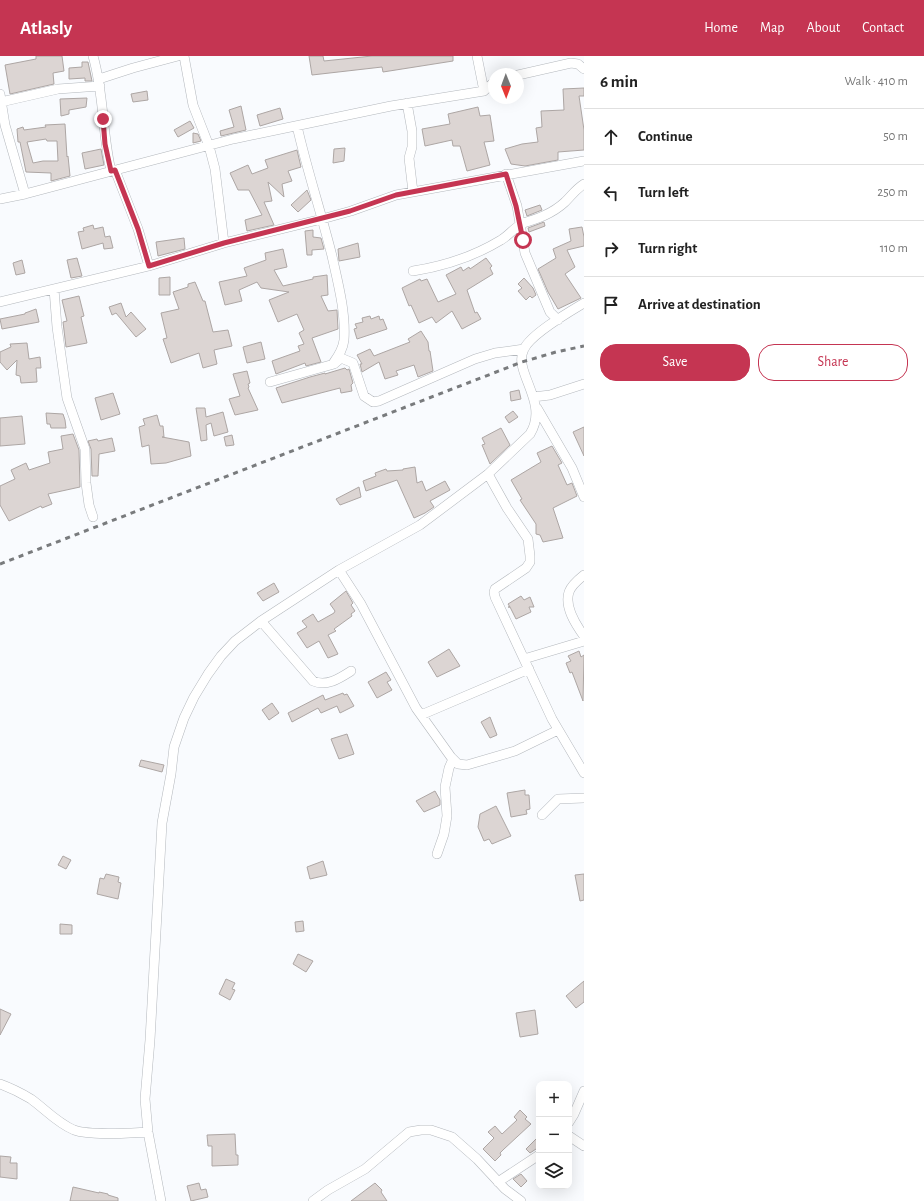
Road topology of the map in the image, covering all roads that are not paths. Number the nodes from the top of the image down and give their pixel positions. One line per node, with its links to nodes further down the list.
1 (93, 56): 7 (street)
2 (178, 56): 7 (street)
3 (184, 56): 13 (street)
4 (477, 56): 9 (street)
5 (580, 63): 6 (street)
6 (524, 74)
7 (100, 83): 10 (street); 15 (street)
8 (488, 87): 9 (street)
9 (484, 91): 11 (street)
10 (1, 98): 19 (street)
11 (407, 103): 12 (street); 18 (street)
12 (297, 126): 13 (street); 21 (street)
13 (209, 146): 15 (street); 23 (street)
14 (584, 161): 16 (street)
15 (113, 170): 19 (street); 24 (street)
16 (506, 174): 18 (street); 22 (street)
17 (584, 184): 22 (street)
18 (413, 192): 21 (street)
19 (25, 194): 20 (street)
20 (0, 199)
21 (322, 219): 23 (street); 31 (street)
22 (520, 224): 25 (street); 29 (street)
23 (224, 243): 24 (street)
24 (149, 266): 26 (street)
25 (413, 271)
26 (54, 289): 27 (street); 38 (street)
27 (0, 302)
28 (584, 303): 29 (street)
29 (558, 320): 30 (street)
30 (524, 349): 31 (street); 34 (street)
31 (334, 364): 32 (street)
32 (270, 382)
33 (584, 385): 34 (street)
34 (533, 397): 35 (street)
35 (537, 408): 36 (street); 37 (street)
36 (488, 474): 39 (street); 44 (street)
37 (584, 497)
38 (93, 517)
39 (339, 570): 41 (street); 47 (street)
40 (584, 575): 42 (street)
41 (261, 620): 46 (street); 57 (street)
42 (584, 636)
43 (584, 641): 44 (street)
44 (524, 659): 45 (street)
45 (529, 669): 47 (street); 48 (street)
46 (351, 670)
47 (421, 715): 49 (street)
48 (558, 730): 49 (street); 50 (street)
49 (453, 759): 53 (street)
50 (584, 772)
51 (584, 798): 52 (street)
52 (542, 815)
53 (436, 854)
54 (0, 1084): 57 (street)
55 (584, 1091): 56 (street)
56 (572, 1117)
57 (148, 1132): 62 (street)
58 (572, 1138): 59 (street)
59 (584, 1146)
60 (536, 1157): 61 (street)
61 (498, 1182): 63 (street); 64 (street)
62 (161, 1201)
63 (313, 1201)
64 (521, 1201)

